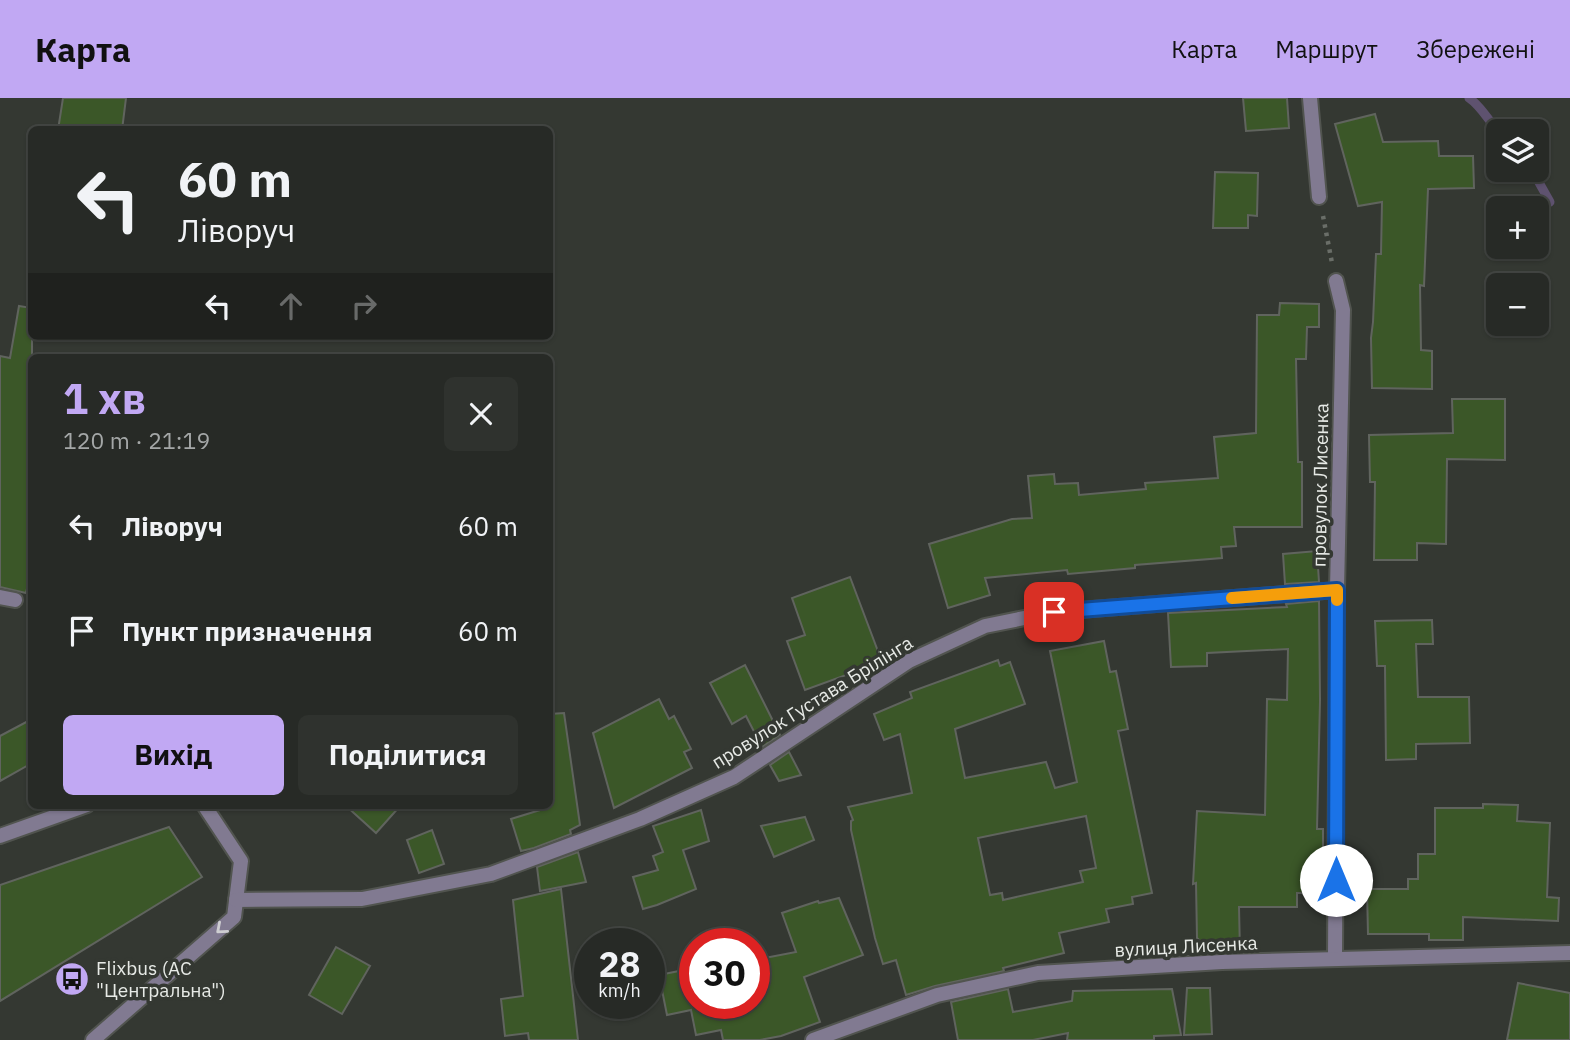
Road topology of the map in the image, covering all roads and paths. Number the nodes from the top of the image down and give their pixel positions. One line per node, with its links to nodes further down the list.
1 (1310, 98): 2 (street)
2 (1319, 197): 3 (path)
3 (1336, 281): 4 (street, провулок Лисенка)
4 (1337, 590): 8 (street, провулок Густава Брілінга); 10 (street, провулок Лисенка)
5 (76, 809): 7 (street)
6 (207, 809): 8 (street)
7 (0, 836)
8 (236, 901): 11 (street, one-way to 11)
9 (1570, 953): 10 (street, вулиця Лисенка)
10 (1335, 959): 12 (street, вулиця Лисенка)
11 (93, 1040)
12 (813, 1040)

